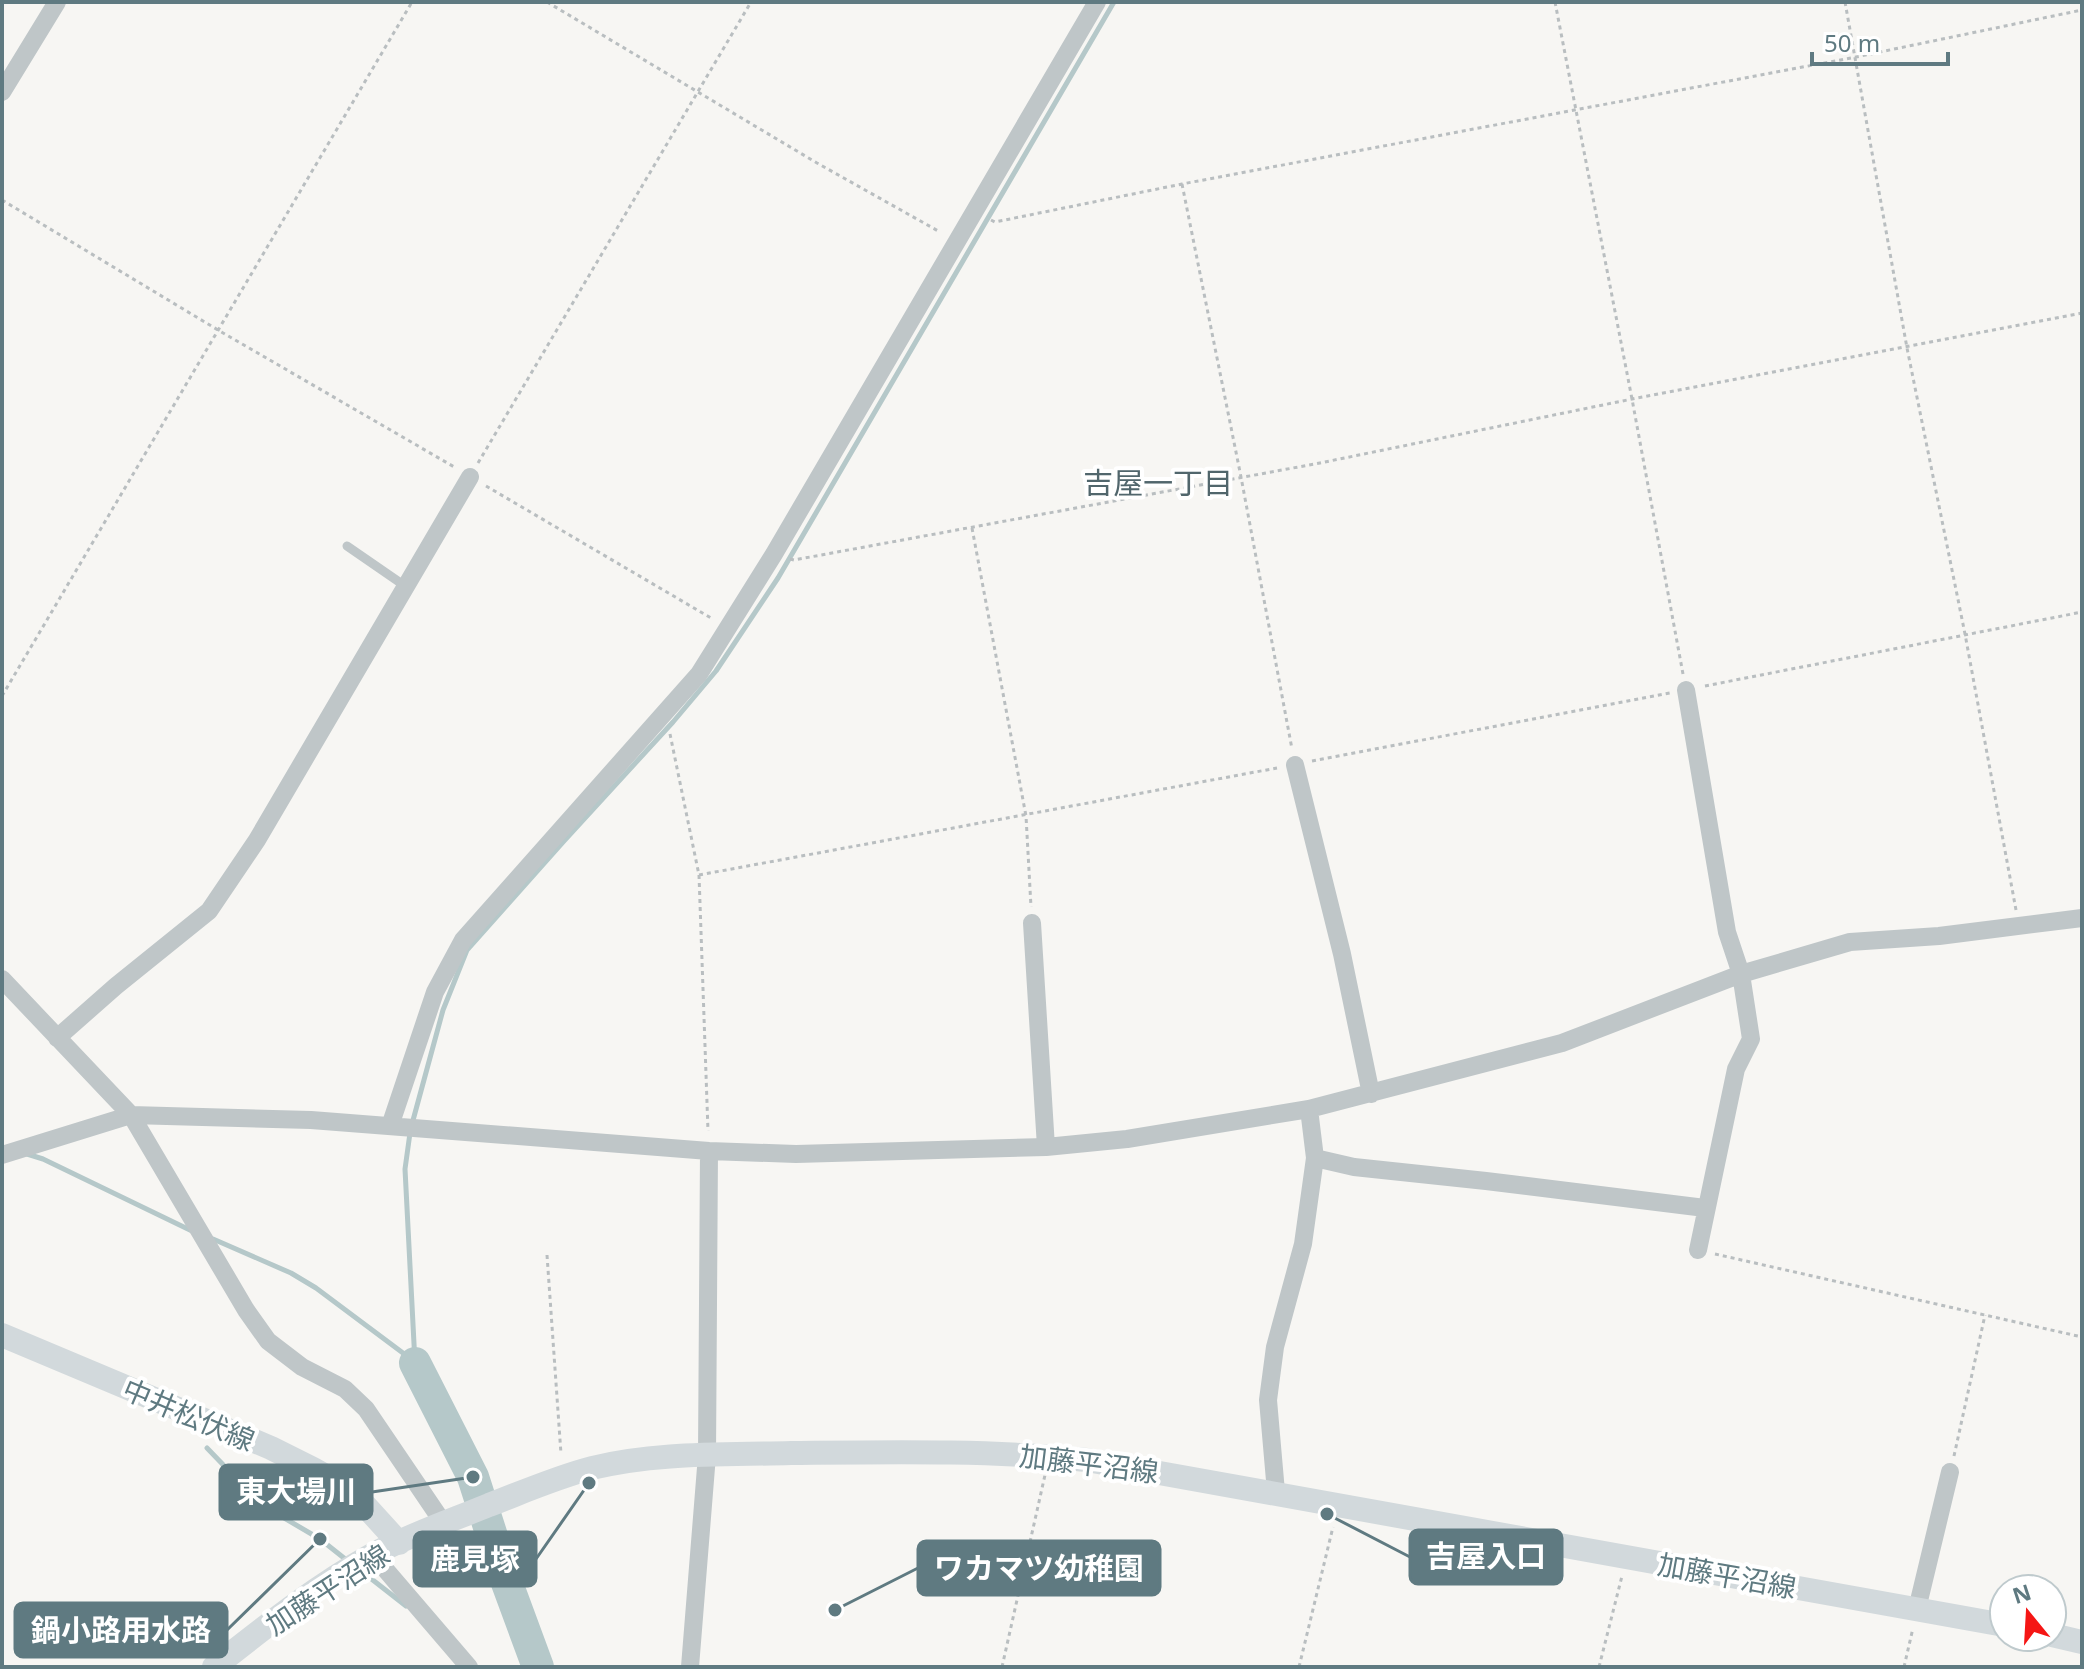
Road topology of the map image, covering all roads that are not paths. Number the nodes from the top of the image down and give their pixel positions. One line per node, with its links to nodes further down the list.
1 (57, 2): 3 (street)
2 (1097, 2): 17 (street)
3 (2, 92)
4 (470, 477): 6 (street)
5 (347, 546): 6 (lane)
6 (405, 586): 13 (street)
7 (1686, 690): 11 (street)
8 (1295, 765): 14 (street)
9 (2082, 918): 11 (street)
10 (1032, 923): 18 (street)
11 (1741, 974): 14 (street); 22 (street)
12 (2, 979): 13 (street)
13 (57, 1038): 16 (street)
14 (1371, 1094): 15 (street)
15 (1309, 1109): 18 (street); 21 (street)
16 (131, 1115): 17 (street); 20 (street); 28 (street)
17 (390, 1126): 19 (street)
18 (1046, 1147): 19 (street)
19 (709, 1151): 25 (street)
20 (2, 1155)
21 (1315, 1158): 22 (street); 27 (street)
22 (1705, 1208): 23 (street)
23 (1698, 1250)
24 (2, 1335): 29 (main road, 中井松伏線)
25 (707, 1455): 27 (main road, 加藤平沼線); 28 (main road, 加藤平沼線); 35 (street)
26 (1950, 1472): 31 (street)
27 (1276, 1492): 31 (main road, 加藤平沼線)
28 (444, 1524): 29 (main road, 加藤平沼線)
29 (399, 1543): 30 (main road, 加藤平沼線)
30 (373, 1555): 33 (main road, 加藤平沼線); 34 (street)
31 (1917, 1609): 32 (main road, 加藤平沼線)
32 (1988, 1622)
33 (214, 1667)
34 (469, 1667)
35 (690, 1667)

